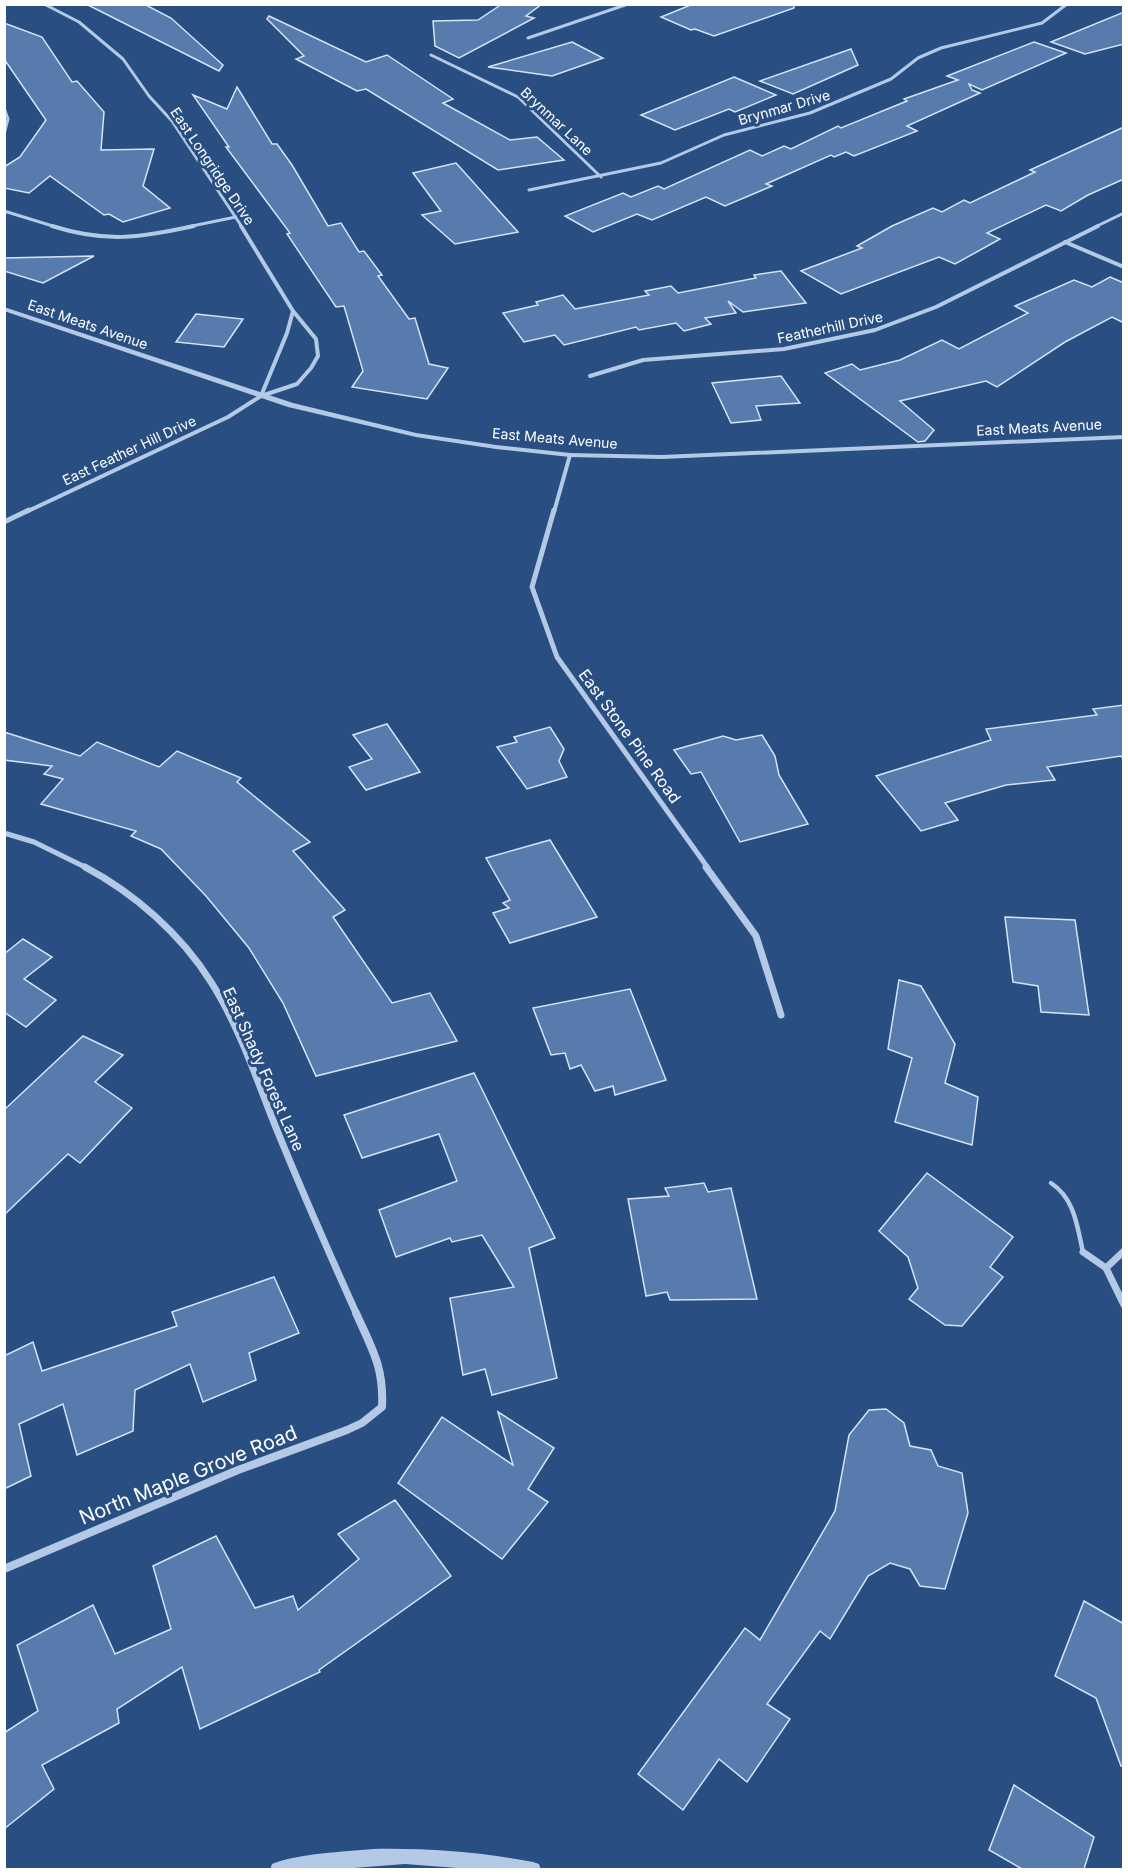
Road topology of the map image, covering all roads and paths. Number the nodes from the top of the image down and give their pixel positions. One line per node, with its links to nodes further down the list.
1 (44, 4): 12 (street, East Longridge Drive)
2 (628, 4): 4 (street)
3 (1067, 4): 8 (street, Brynmar Drive)
4 (528, 38)
5 (431, 55): 8 (street, Brynmar Lane)
6 (4, 108): 7 (street)
7 (4, 134)
8 (601, 177): 9 (street, Brynmar Drive)
9 (529, 190)
10 (4, 210): 12 (street)
11 (1124, 213): 13 (street, Featherhill Drive)
12 (236, 217): 16 (street, East Longridge Drive)
13 (1065, 242): 14 (street); 17 (street, Featherhill Drive)
14 (1124, 267)
15 (4, 309): 18 (street, East Meats Avenue)
16 (293, 311): 18 (street); 18 (street, East Longridge Drive)
17 (590, 375)
18 (261, 396): 20 (street, East Meats Avenue); 21 (street, East Feather Hill Drive)
19 (1124, 437): 20 (street, East Meats Avenue)
20 (570, 455): 23 (street, East Stone Pine Road)
21 (4, 522)
22 (4, 833): 29 (street, East Shady Forest Lane)
23 (781, 1015)
24 (1051, 1183): 26 (lane)
25 (1124, 1251): 27 (street)
26 (1083, 1252): 27 (street)
27 (1106, 1268): 28 (street)
28 (1124, 1305)
29 (382, 1407): 30 (street, North Maple Grove Road)
30 (4, 1569)
31 (278, 1869): 32 (street)
32 (533, 1869)

